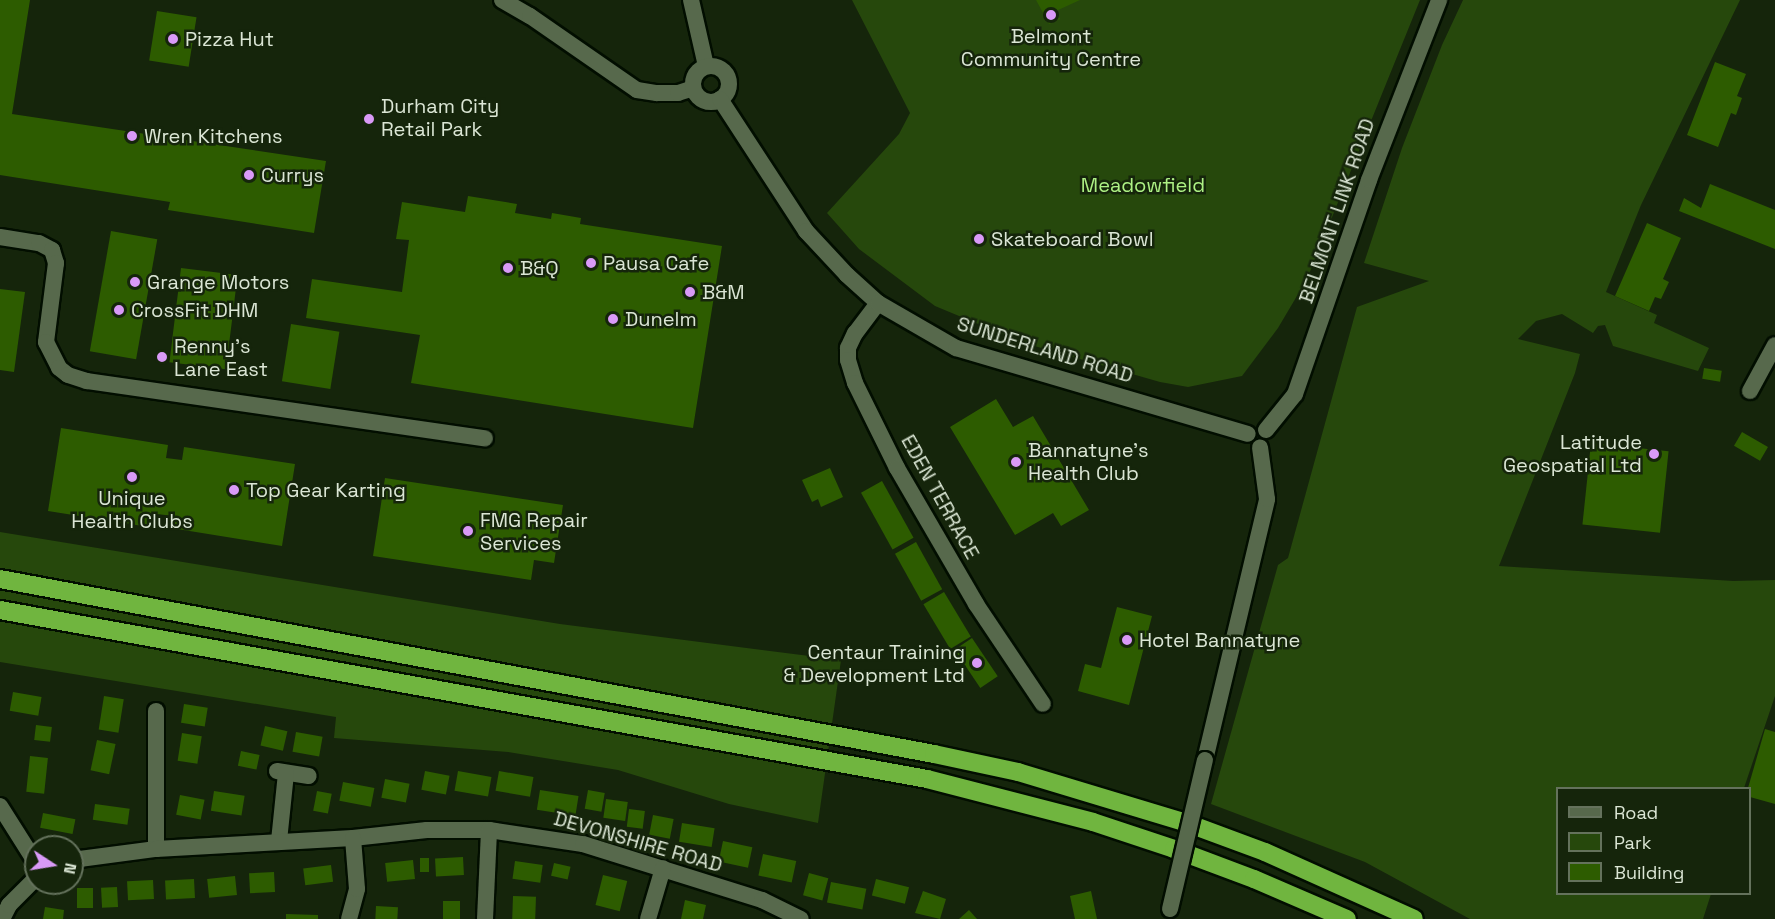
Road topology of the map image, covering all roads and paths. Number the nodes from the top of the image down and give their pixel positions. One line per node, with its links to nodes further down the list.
1 (502, 0): 5 (street)
2 (691, 0): 4 (street)
3 (1439, 0): 11 (street, BELMONT LINK ROAD)
4 (706, 66): 5 (street); 6 (street)
5 (693, 88): 6 (street)
6 (720, 99): 8 (street, SUNDERLAND ROAD)
7 (0, 237): 13 (street)
8 (878, 303): 12 (street, SUNDERLAND ROAD); 17 (street, EDEN TERRACE)
9 (1775, 345): 10 (street)
10 (1750, 391)
11 (1266, 430): 12 (street); 14 (street)
12 (1248, 434): 14 (street)
13 (485, 438)
14 (1260, 447): 29 (street, bridge)
15 (0, 579): 36 (highway)
16 (0, 610): 35 (highway)
17 (1043, 704)
18 (156, 711): 25 (street)
19 (309, 776): 23 (street)
20 (0, 806): 24 (street)
21 (489, 830): 22 (street, DEVONSHIRE ROAD); 27 (street, DEVONSHIRE ROAD); 32 (street)
22 (353, 838): 23 (street, DEVONSHIRE ROAD); 31 (street)
23 (279, 841): 25 (street, DEVONSHIRE ROAD)
24 (24, 844)
25 (156, 849): 26 (street, DEVONSHIRE ROAD)
26 (84, 858)
27 (663, 868): 33 (street); 34 (street, DEVONSHIRE ROAD)
28 (24, 890): 30 (street)
29 (1169, 914)
30 (2, 919)
31 (350, 919)
32 (485, 919)
33 (648, 919)
34 (801, 919)
35 (1347, 919)
36 (1414, 919)

